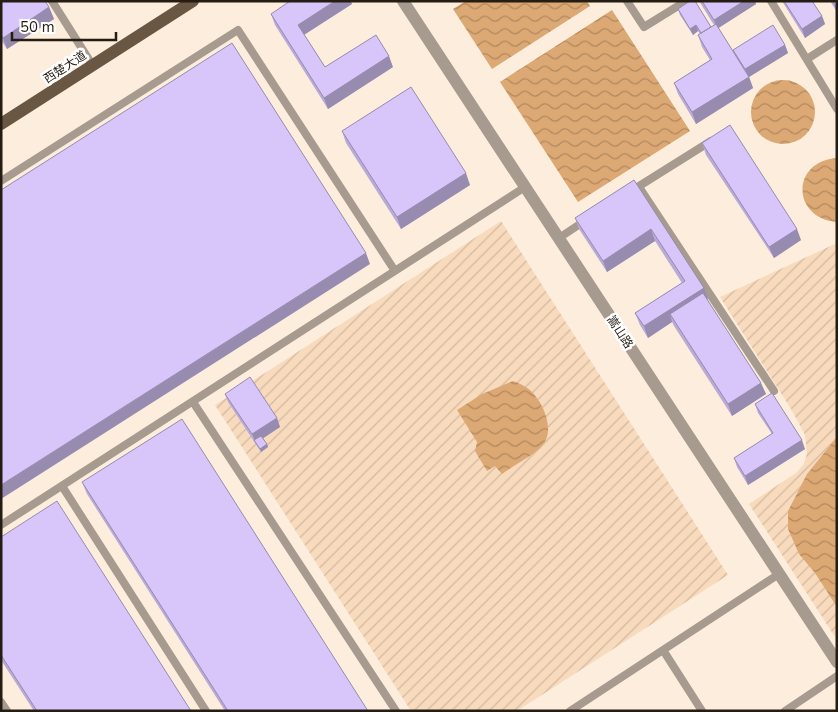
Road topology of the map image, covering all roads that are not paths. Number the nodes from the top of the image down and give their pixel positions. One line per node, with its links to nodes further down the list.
1 (52, 1): 9 (lane)
2 (193, 1): 9 (main road, 西楚大道)
3 (403, 1): 14 (street, 嵩山路)
4 (627, 1): 5 (lane)
5 (686, 1)
6 (771, 1): 8 (lane)
7 (837, 40): 8 (lane)
8 (806, 59): 10 (lane)
9 (93, 66): 11 (main road, 西楚大道)
10 (837, 108)
11 (1, 124)
12 (714, 138): 15 (lane)
13 (1, 181): 19 (lane)
14 (525, 187): 18 (street, 嵩山路); 19 (lane)
15 (639, 187): 16 (lane); 20 (lane)
16 (631, 192)
17 (591, 218): 18 (lane)
18 (559, 238): 24 (street, 嵩山路)
19 (395, 271): 21 (lane)
20 (774, 391)
21 (193, 402): 22 (lane); 31 (lane)
22 (62, 486): 23 (lane); 30 (lane)
23 (1, 526)
24 (779, 574): 25 (lane); 26 (street, 嵩山路)
25 (664, 650): 32 (lane); 33 (lane)
26 (837, 662)
27 (837, 676): 34 (lane)
28 (1, 702): 29 (lane)
29 (7, 711)
30 (206, 711)
31 (396, 711)
32 (570, 711)
33 (702, 711)
34 (785, 711)

